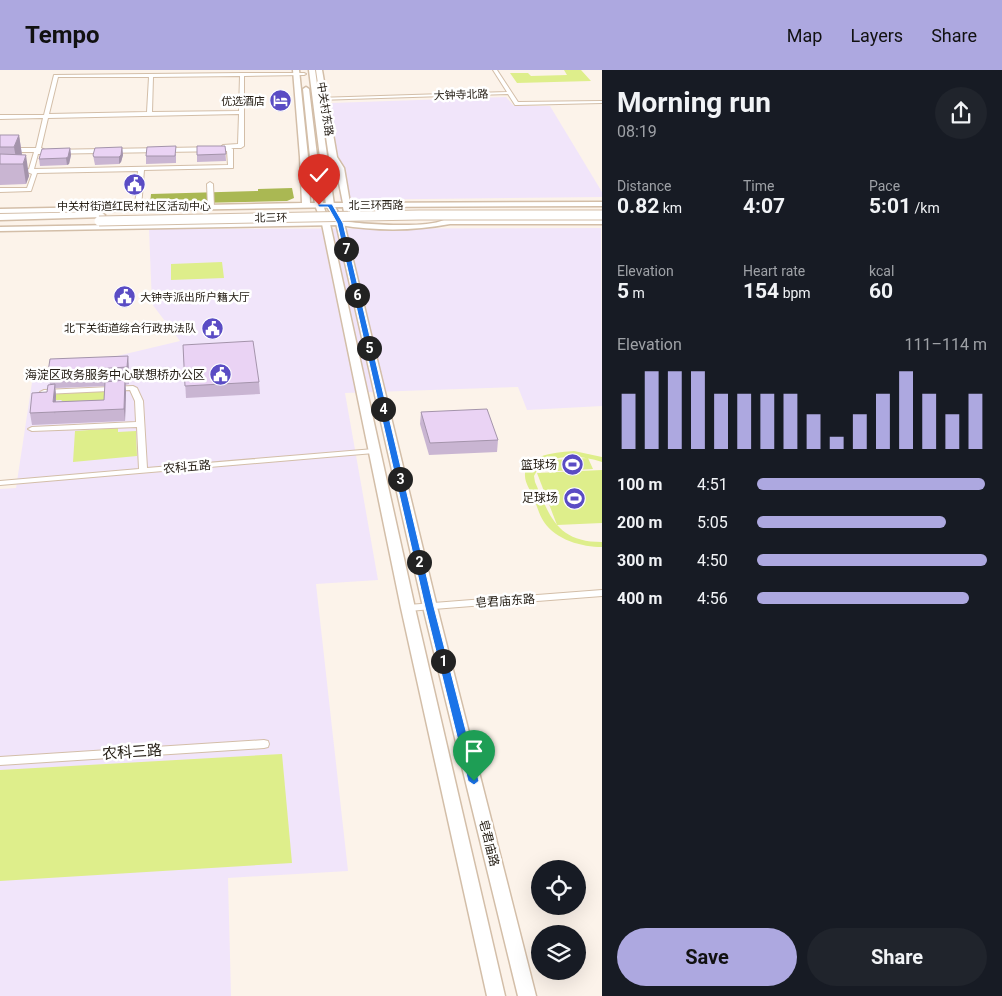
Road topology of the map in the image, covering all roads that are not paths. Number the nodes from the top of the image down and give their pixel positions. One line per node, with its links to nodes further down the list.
1 (319, 70): 7 (street, 中关村东路)
2 (495, 70): 6 (street)
3 (302, 72): 4 (street); 7 (main road, 中关村东路); 21 (main road, 中关村东路); 23 (street, 中关村东路)
4 (242, 74): 5 (street); 9 (street)
5 (151, 75): 10 (street); 11 (street)
6 (509, 93): 7 (street, 大钟寺北路); 8 (street)
7 (320, 99): 22 (main road, 中关村东路); 26 (street, 中关村东路)
8 (602, 102)
9 (240, 112): 10 (street); 14 (street)
10 (149, 114): 11 (street)
11 (48, 116): 12 (street); 14 (street)
12 (0, 118)
13 (0, 150): 14 (street)
14 (38, 150)
15 (142, 169): 17 (street); 17 (street); 25 (street)
16 (18, 171): 17 (street)
17 (32, 171): 19 (street)
18 (210, 184): 24 (street)
19 (0, 190)
20 (602, 204): 26 (street, 北三环西路)
21 (319, 205): 22 (street, 北三环西路); 23 (street, 北三环西路); 35 (main road, 中关村东路)
22 (330, 205): 26 (street, 北三环西路); 35 (main road)
23 (306, 206): 28 (street, 北三环西路)
24 (211, 207): 25 (street, 北三环西路); 28 (street, 北三环西路)
25 (138, 208): 27 (street, 北三环西路)
26 (348, 209): 35 (street, 中关村东路); 35 (street)
27 (87, 210): 30 (street, 北三环西路); 33 (highway)
28 (271, 210): 35 (street); 38 (street)
29 (602, 210): 34 (highway, 北三环)
30 (0, 211)
31 (602, 215): 34 (highway, 北三环, bridge)
32 (0, 217): 33 (highway, 北三环)
33 (12, 217): 34 (highway, 北三环)
34 (99, 218): 37 (highway, 北三环)
35 (333, 221): 36 (street); 38 (street); 39 (street); 44 (main road); 48 (main road, 皂君庙路)
36 (602, 222)
37 (0, 223)
38 (272, 224): 39 (street)
39 (232, 225): 40 (street)
40 (0, 229)
41 (42, 392): 42 (street)
42 (140, 424): 43 (street); 45 (street)
43 (32, 430)
44 (374, 451): 45 (street, 农科五路); 49 (main road)
45 (143, 470): 46 (street, 农科五路)
46 (0, 483)
47 (602, 593): 48 (street, 皂君庙东路)
48 (430, 607): 49 (street, 皂君庙东路); 53 (main road, 皂君庙路)
49 (408, 608): 52 (main road)
50 (264, 744): 51 (street, 农科三路)
51 (0, 761)
52 (496, 996)
53 (527, 996)

